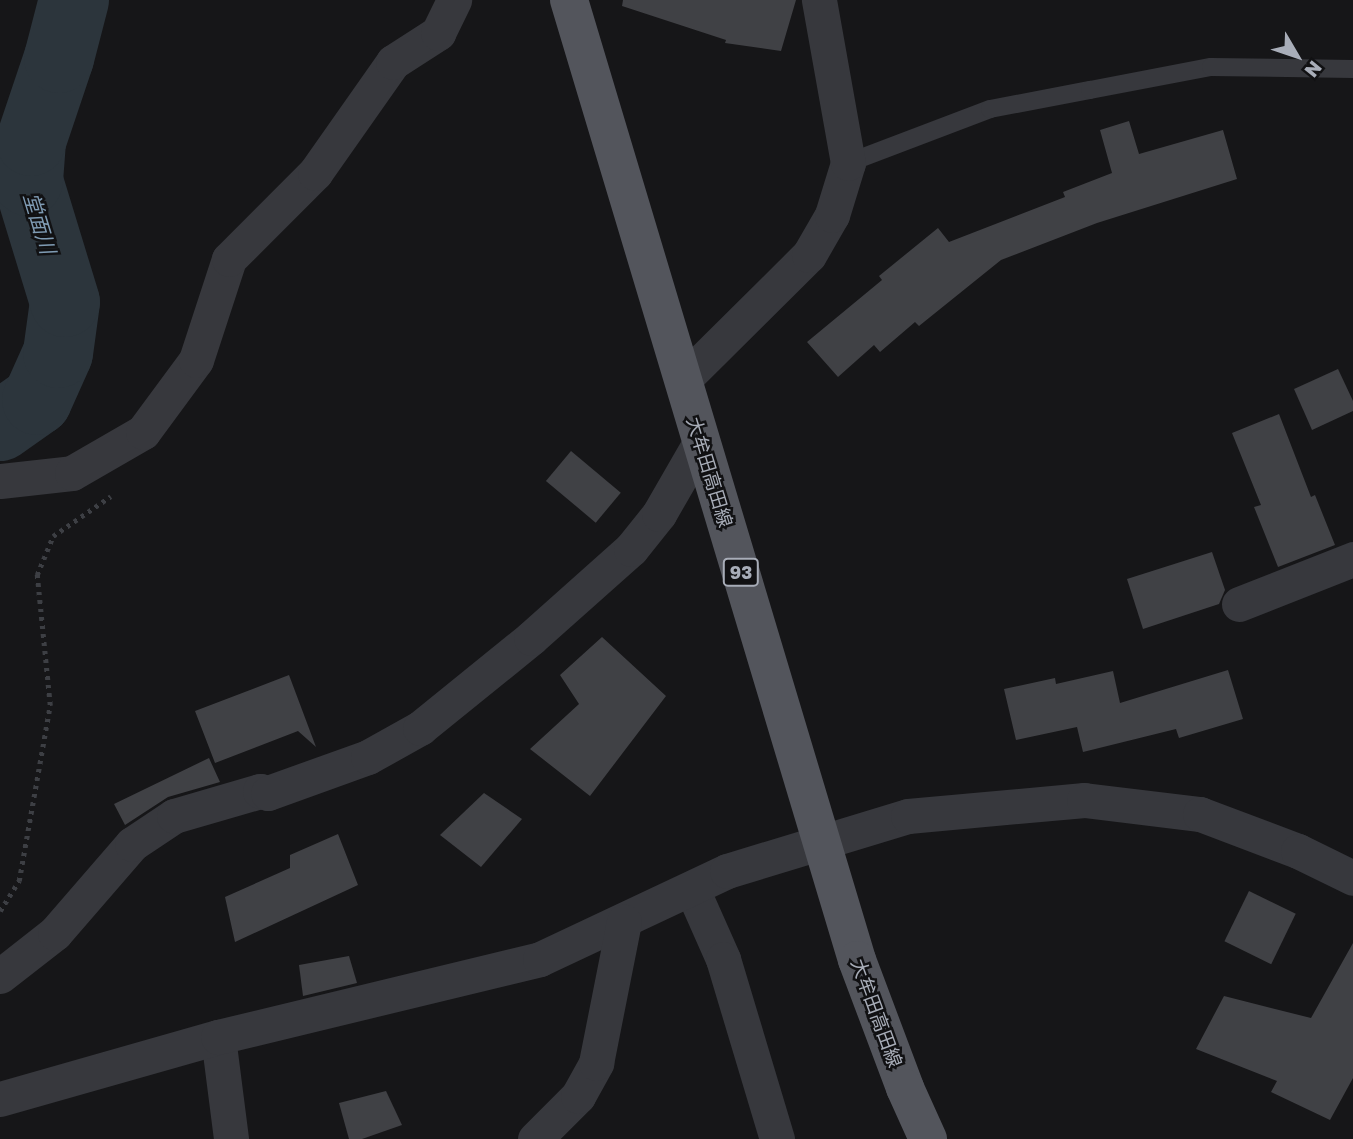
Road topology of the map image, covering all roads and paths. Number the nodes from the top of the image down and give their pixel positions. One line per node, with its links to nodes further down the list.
1 (454, 0): 8 (street)
2 (569, 0): 6 (main road, 大牟田高田線 / 93)
3 (819, 0): 5 (street)
4 (1353, 69): 5 (lane)
5 (848, 163): 6 (street)
6 (682, 380): 7 (main road, 大牟田高田線 / 93)
7 (701, 441): 18 (street); 24 (main road, 大牟田高田線 / 93)
8 (0, 481)
9 (116, 489): 16 (path)
10 (1353, 559): 11 (street)
11 (1239, 604)
12 (1353, 848): 13 (street)
13 (1298, 851): 14 (street); 15 (street)
14 (1353, 878)
15 (692, 889): 17 (street); 23 (street)
16 (0, 911)
17 (624, 922): 19 (street); 22 (street)
18 (0, 976)
19 (218, 1037): 20 (street); 21 (street)
20 (0, 1099)
21 (231, 1139)
22 (535, 1139)
23 (777, 1139)
24 (928, 1139)

